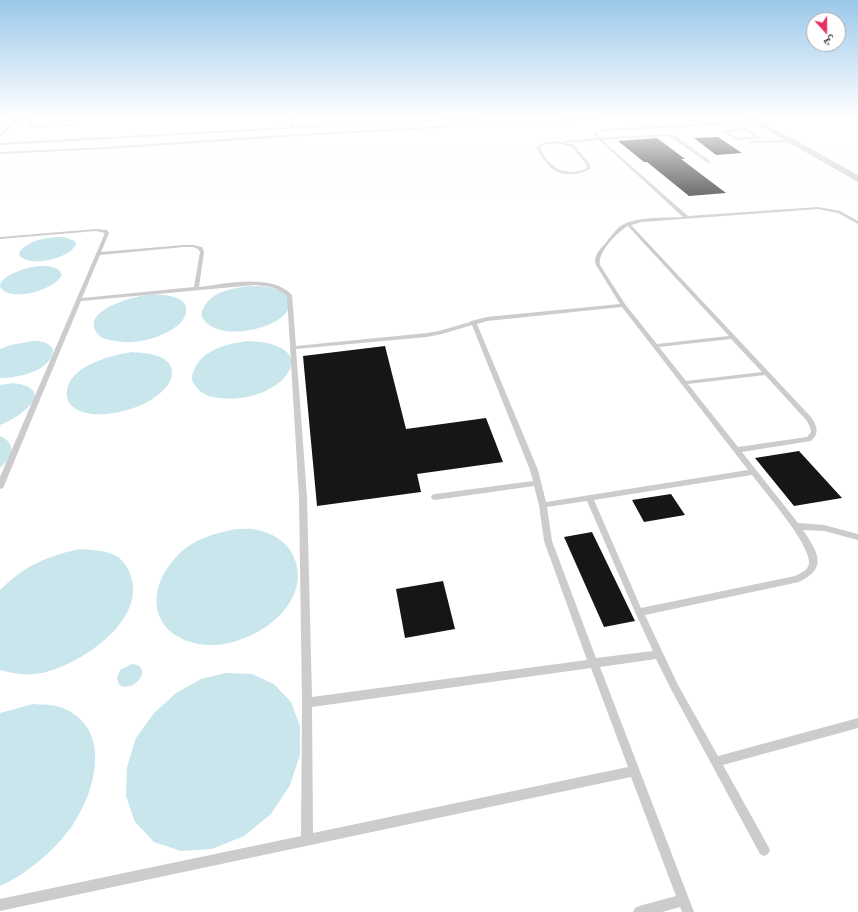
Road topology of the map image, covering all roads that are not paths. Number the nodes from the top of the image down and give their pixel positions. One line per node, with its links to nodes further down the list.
1 (545, 159): 2 (lane)
2 (584, 159)
3 (621, 159): 10 (lane)
4 (704, 159): 7 (lane)
5 (822, 159): 9 (street)
6 (832, 159): 8 (street)
7 (709, 162)
8 (858, 172)
9 (858, 179)
10 (687, 218): 11 (lane); 12 (lane)
11 (858, 223)
12 (628, 224): 17 (lane); 19 (lane)
13 (0, 238): 14 (lane)
14 (98, 254): 15 (lane); 16 (lane)
15 (196, 288): 16 (lane); 21 (lane)
16 (79, 300): 27 (lane)
17 (623, 305): 18 (lane); 20 (lane)
18 (473, 322): 21 (lane); 26 (lane)
19 (732, 337): 20 (lane); 22 (lane)
20 (655, 346): 23 (lane)
21 (294, 348): 36 (lane)
22 (766, 373): 23 (lane); 24 (lane)
23 (683, 383): 24 (lane)
24 (736, 450): 25 (lane)
25 (753, 472): 29 (lane); 31 (lane)
26 (538, 483): 28 (lane); 30 (lane)
27 (0, 486)
28 (435, 497)
29 (590, 498): 30 (lane); 33 (lane)
30 (543, 505): 35 (lane)
31 (796, 526): 32 (lane); 33 (lane)
32 (858, 537)
33 (639, 612): 34 (lane)
34 (660, 654): 35 (lane); 38 (lane)
35 (593, 663): 36 (lane); 39 (lane)
36 (307, 702): 40 (lane)
37 (858, 723): 38 (lane)
38 (715, 762): 41 (lane)
39 (634, 771): 40 (lane); 42 (lane)
40 (307, 840): 43 (lane)
41 (764, 850)
42 (684, 900): 44 (lane); 45 (lane)
43 (0, 905)
44 (639, 912)
45 (688, 912)

